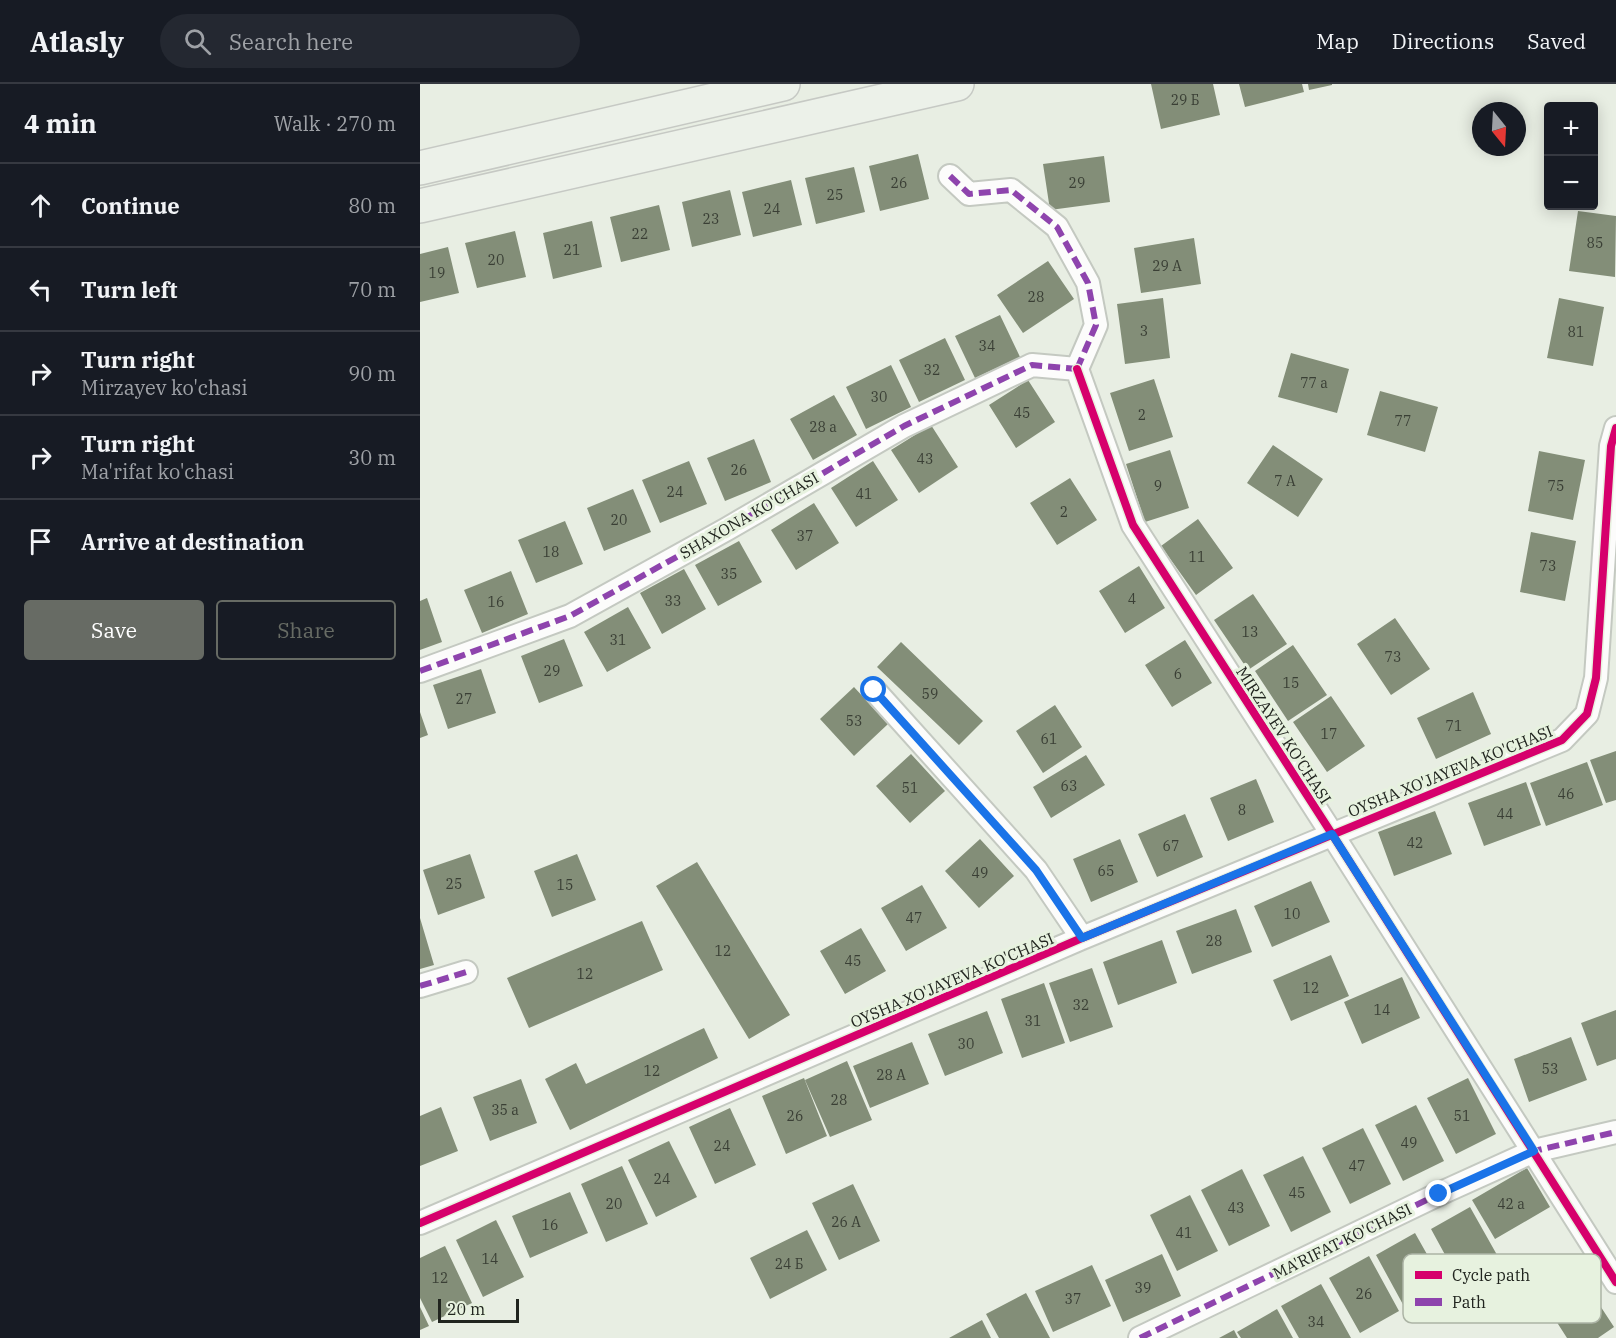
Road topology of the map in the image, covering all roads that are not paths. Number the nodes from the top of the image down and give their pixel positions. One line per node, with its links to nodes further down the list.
1 (783, 84): 3 (main road)
2 (957, 84): 5 (main road)
3 (420, 168)
4 (950, 176): 6 (street)
5 (420, 206)
6 (1077, 369): 8 (street, SHAXONA KO'CHASI); 10 (street, MIRZAYEV KO'CHASI)
7 (1616, 428): 10 (street, OYSHA XO'JAYEVA KO'CHASI)
8 (420, 671)
9 (874, 690): 11 (street)
10 (1332, 834): 11 (street, OYSHA XO'JAYEVA KO'CHASI); 15 (street, MIRZAYEV KO'CHASI)
11 (1082, 938): 16 (street, OYSHA XO'JAYEVA KO'CHASI)
12 (466, 972): 13 (street)
13 (420, 986)
14 (1616, 1132): 15 (street, MA'RIFAT KO'CHASI)
15 (1534, 1151): 17 (street, MIRZAYEV KO'CHASI); 20 (street, MA'RIFAT KO'CHASI)
16 (420, 1223)
17 (1598, 1254)
18 (1601, 1258): 19 (street, MIRZAYEV KO'CHASI)
19 (1616, 1282)
20 (1140, 1338)

